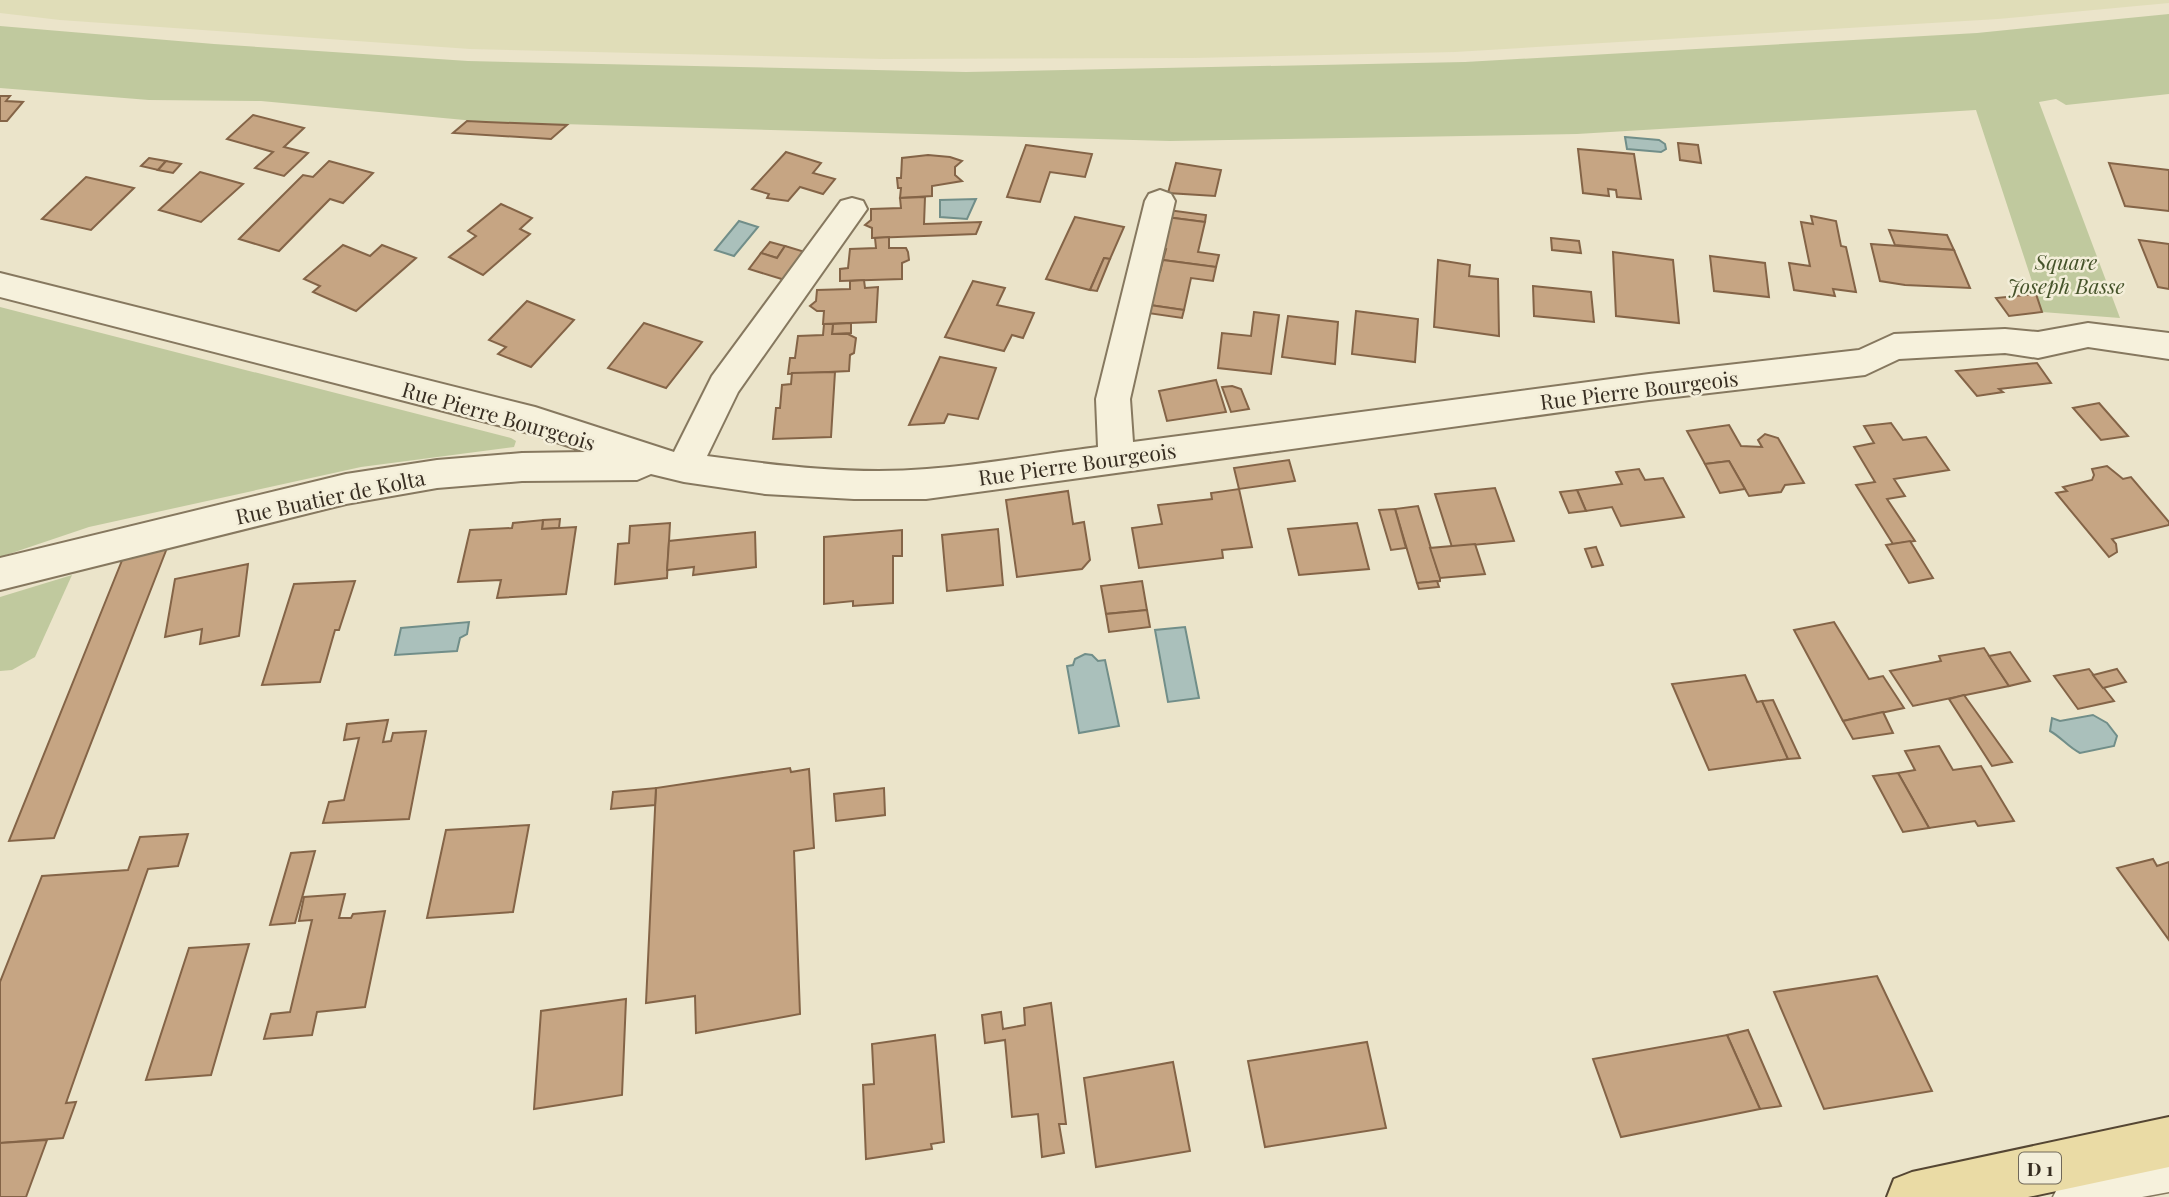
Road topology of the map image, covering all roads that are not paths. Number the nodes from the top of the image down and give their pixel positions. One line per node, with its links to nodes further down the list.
1 (1160, 201): 5 (street)
2 (852, 209): 6 (street)
3 (0, 285): 6 (street, Rue Pierre Bourgeois)
4 (2169, 346): 5 (street, Rue Pierre Bourgeois)
5 (1116, 458): 6 (street, Rue Pierre Bourgeois)
6 (675, 466): 7 (street, Rue Buatier de Kolta)
7 (0, 574)
8 (2169, 1142): 10 (main road, D 1)
9 (2169, 1177): 11 (lane)
10 (1912, 1197)
11 (2068, 1197)

